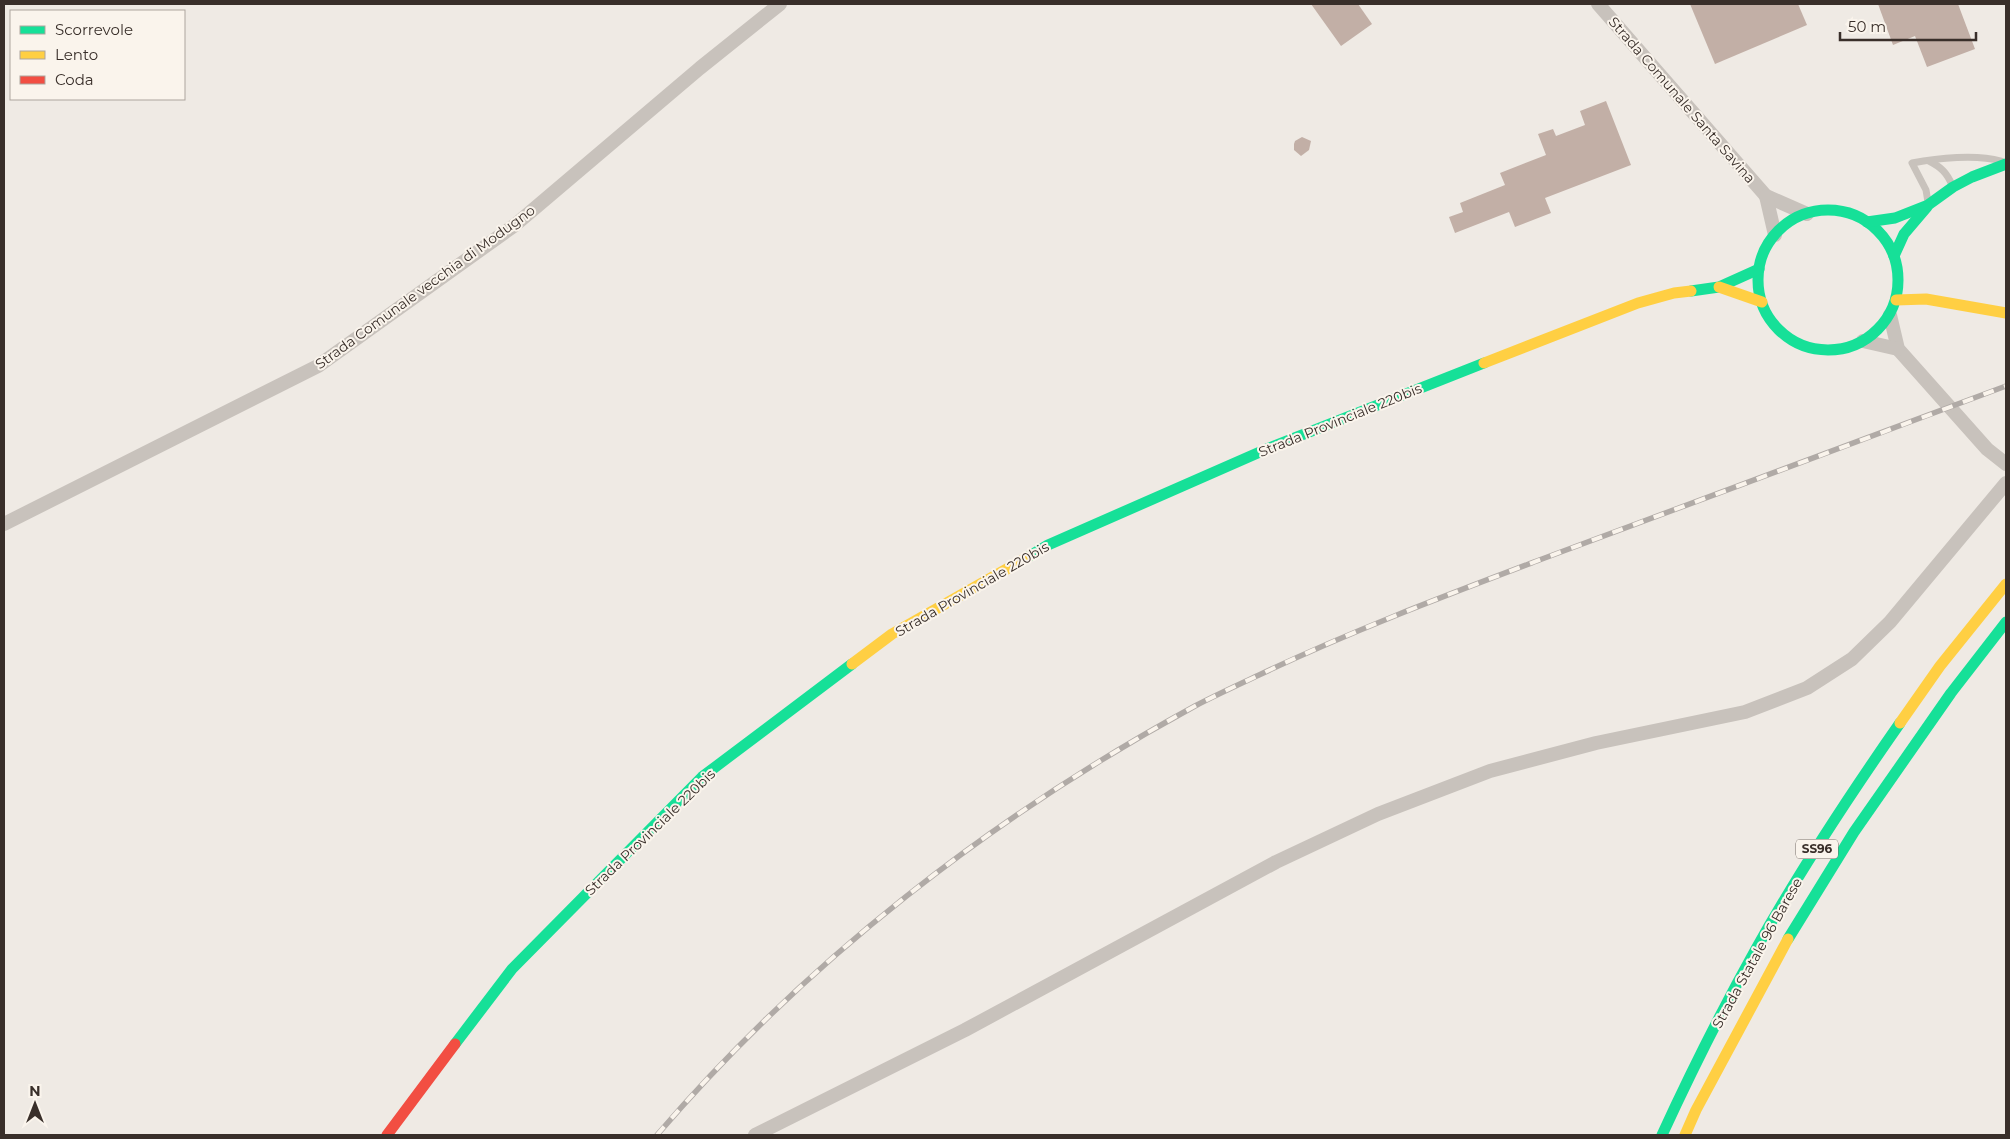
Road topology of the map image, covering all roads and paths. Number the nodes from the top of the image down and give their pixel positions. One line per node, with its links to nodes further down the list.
1 (780, 4): 22 (street, Strada Comunale vecchia di Modugno)
2 (1598, 4): 6 (street, Strada Comunale Santa Savina)
3 (1928, 160): 4 (lane); 5 (lane); 7 (lane)
4 (2006, 164): 5 (main road)
5 (1953, 188): 7 (main road)
6 (1766, 196): 8 (street, Strada Comunale Santa Savina); 10 (street, Strada Comunale Santa Savina)
7 (1928, 205): 9 (main road); 11 (main road)
8 (1807, 214): 9 (main road); 10 (main road)
9 (1867, 222): 11 (main road)
10 (1774, 236): 12 (main road)
11 (1894, 256): 14 (main road)
12 (1759, 269): 13 (main road, Strada Provinciale 220bis); 15 (main road)
13 (1719, 287): 15 (main road, Strada Provinciale 220bis); 25 (main road, Strada Provinciale 220bis)
14 (1896, 300): 16 (main road); 17 (main road)
15 (1762, 302): 18 (main road)
16 (2006, 313)
17 (1890, 315): 18 (main road); 19 (street)
18 (1863, 341): 19 (street)
19 (1898, 349): 20 (street)
20 (2006, 464)
21 (2006, 483): 26 (street)
22 (4, 524)
23 (2006, 584): 27 (main road, Strada Statale 96 Barese / SS96)
24 (2006, 622): 28 (main road, Strada Statale 96 Barese / SS96)
25 (387, 1135)
26 (755, 1135)
27 (1662, 1135)
28 (1685, 1135)

